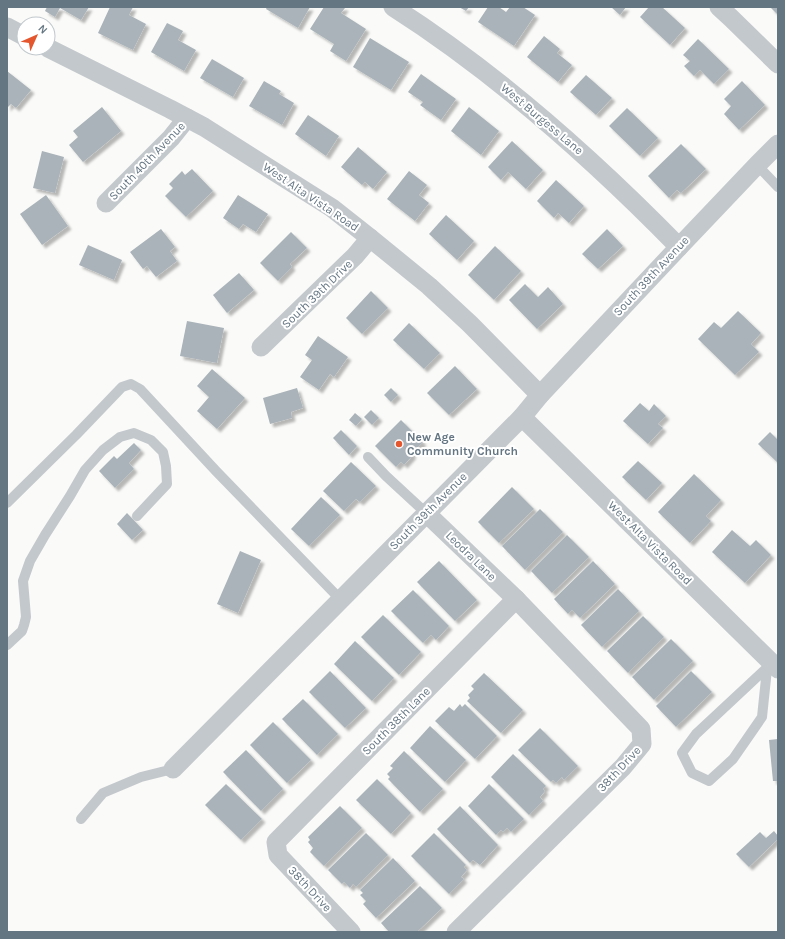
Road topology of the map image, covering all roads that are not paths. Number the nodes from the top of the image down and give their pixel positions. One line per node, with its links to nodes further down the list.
1 (393, 7): 13 (street, West Burgess Lane)
2 (719, 7): 6 (street)
3 (7, 27): 4 (street)
4 (16, 32)
5 (56, 52): 7 (street, West Alta Vista Road)
6 (778, 64)
7 (187, 118): 11 (street, South 40th Avenue); 12 (street, West Alta Vista Road)
8 (778, 144): 9 (street, South 39th Avenue)
9 (757, 165): 10 (lane); 13 (street, South 39th Avenue)
10 (778, 187)
11 (106, 202)
12 (370, 238): 14 (street, South 39th Drive); 15 (street, West Alta Vista Road)
13 (679, 247): 15 (street, South 39th Avenue)
14 (261, 347)
15 (540, 395): 16 (street, South 39th Avenue)
16 (522, 417): 19 (street, South 39th Avenue); 24 (street, West Alta Vista Road)
17 (368, 457): 19 (lane)
18 (7, 503): 21 (lane)
19 (426, 513): 21 (street, South 39th Avenue); 22 (street, Leodra Lane)
20 (137, 516): 23 (lane)
21 (340, 599): 25 (street, South 39th Avenue)
22 (516, 599): 27 (street, South 38th Lane); 29 (street, 38th Drive)
23 (7, 645)
24 (772, 667): 24 (lane)
25 (173, 769): 26 (lane)
26 (81, 819)
27 (276, 842): 28 (street, 38th Drive)
28 (351, 932)
29 (456, 932)

